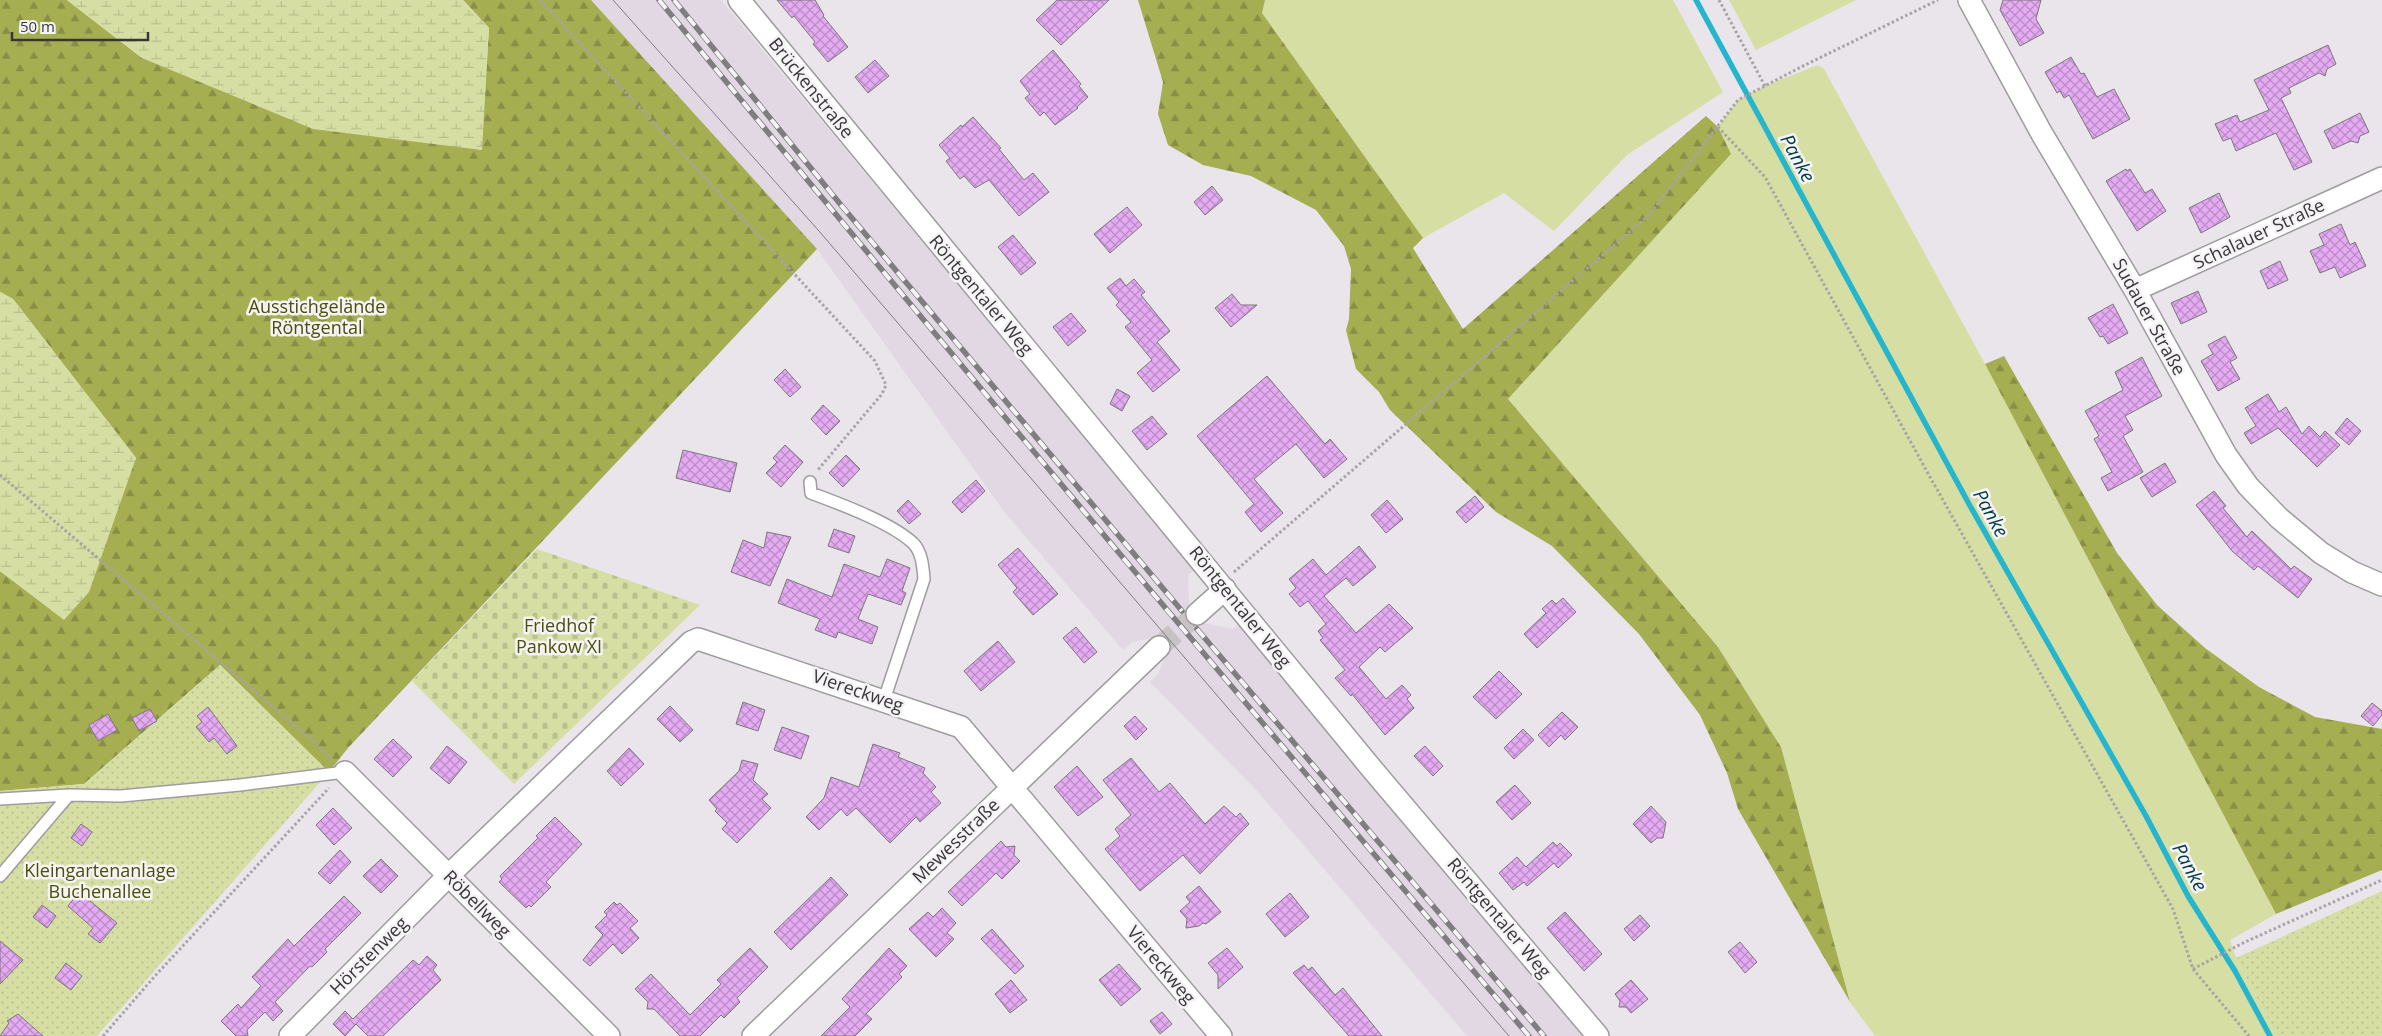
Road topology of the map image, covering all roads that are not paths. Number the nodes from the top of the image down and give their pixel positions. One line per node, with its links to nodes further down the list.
1 (739, 0): 3 (street, Brückenstraße)
2 (1969, 0): 5 (street, Sudauer Straße)
3 (883, 177): 8 (street, Röntgentaler Weg)
4 (2382, 178): 5 (street, Schalauer Straße)
5 (2135, 290): 7 (street, Sudauer Straße)
6 (810, 482): 11 (lane)
7 (2382, 585)
8 (1225, 589): 9 (street); 22 (street, Röntgentaler Weg)
9 (1197, 614)
10 (1159, 647): 13 (street, Mewesstraße)
11 (884, 700): 13 (street, Viereckweg); 17 (street, Viereckweg)
12 (345, 772): 14 (lane); 17 (street, Röbellweg)
13 (1012, 788): 20 (street, Mewesstraße); 21 (street, Viereckweg)
14 (69, 795): 15 (lane); 16 (lane)
15 (0, 799)
16 (0, 876)
17 (448, 876): 18 (street, Hörstenweg); 19 (street, Röbellweg)
18 (290, 1036)
19 (609, 1036)
20 (753, 1036)
21 (1221, 1036)
22 (1598, 1036)

